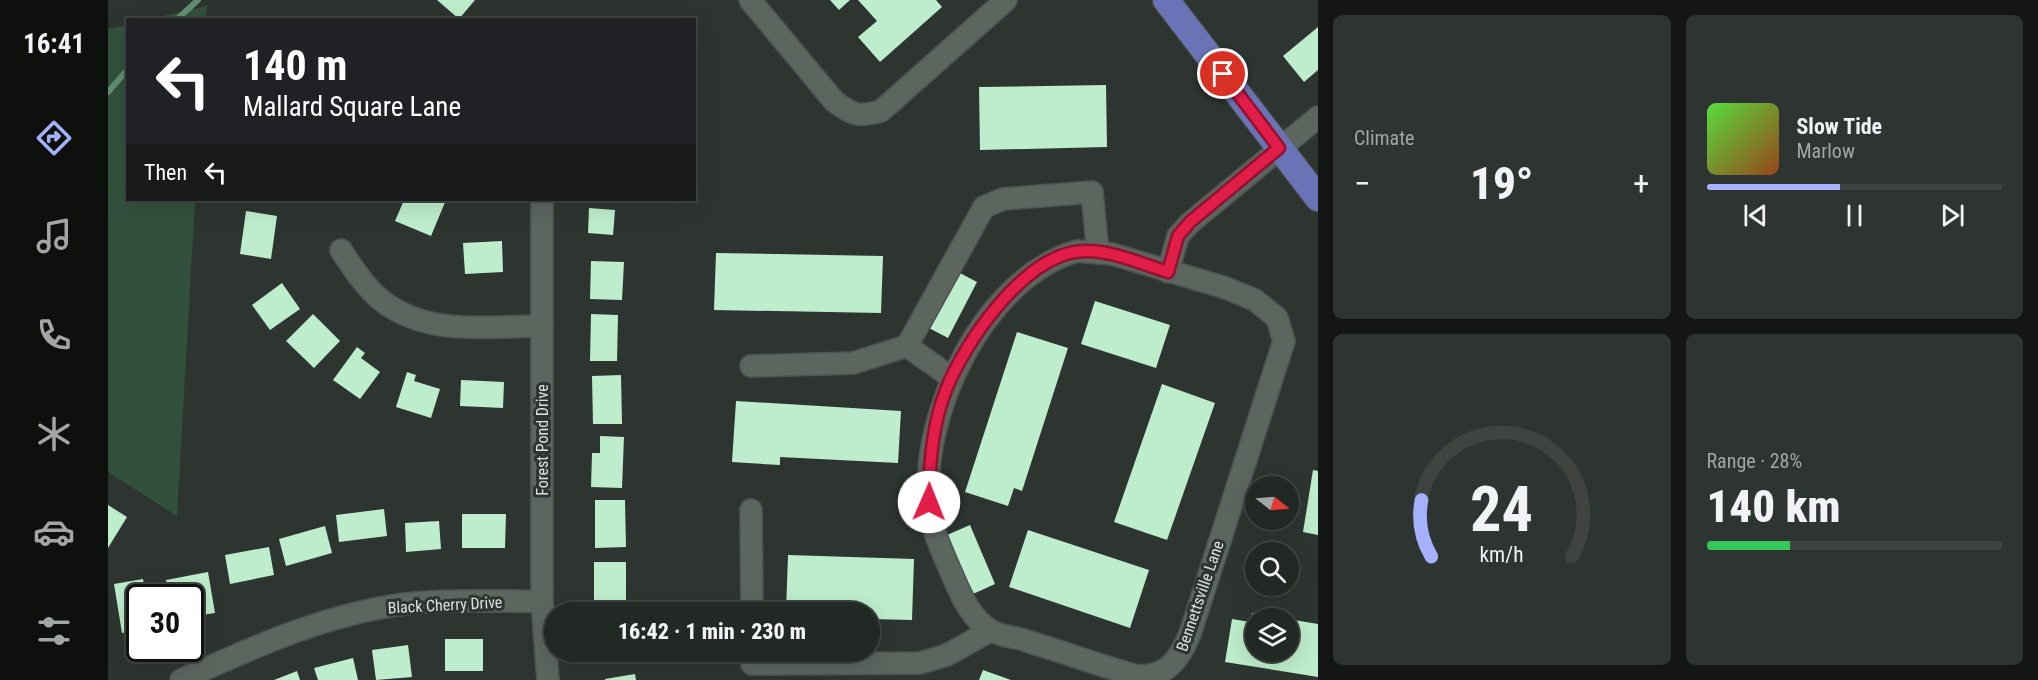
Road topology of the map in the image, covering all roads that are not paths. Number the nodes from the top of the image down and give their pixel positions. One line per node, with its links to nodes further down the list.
1 (750, 0): 2 (street)
2 (1006, 0)
3 (1166, 0): 5 (main road)
4 (1318, 117): 5 (street)
5 (1279, 148): 6 (main road); 10 (street)
6 (1318, 198)
7 (542, 201): 11 (street, Forest Pond Drive)
8 (341, 250): 11 (street)
9 (1098, 253): 10 (street, Bennettsville Lane); 12 (street); 14 (street, Bennettsville Lane)
10 (1168, 272): 18 (street, Bennettsville Lane)
11 (542, 326): 16 (street, Forest Pond Drive)
12 (907, 346): 13 (street); 14 (street)
13 (751, 366)
14 (952, 378): 18 (street, Bennettsville Lane)
15 (752, 510): 17 (street)
16 (542, 601): 20 (street, Black Cherry Drive); 21 (street, Forest Pond Drive)
17 (752, 602)
18 (990, 630): 19 (street)
19 (752, 662)
20 (181, 680)
21 (548, 680)

